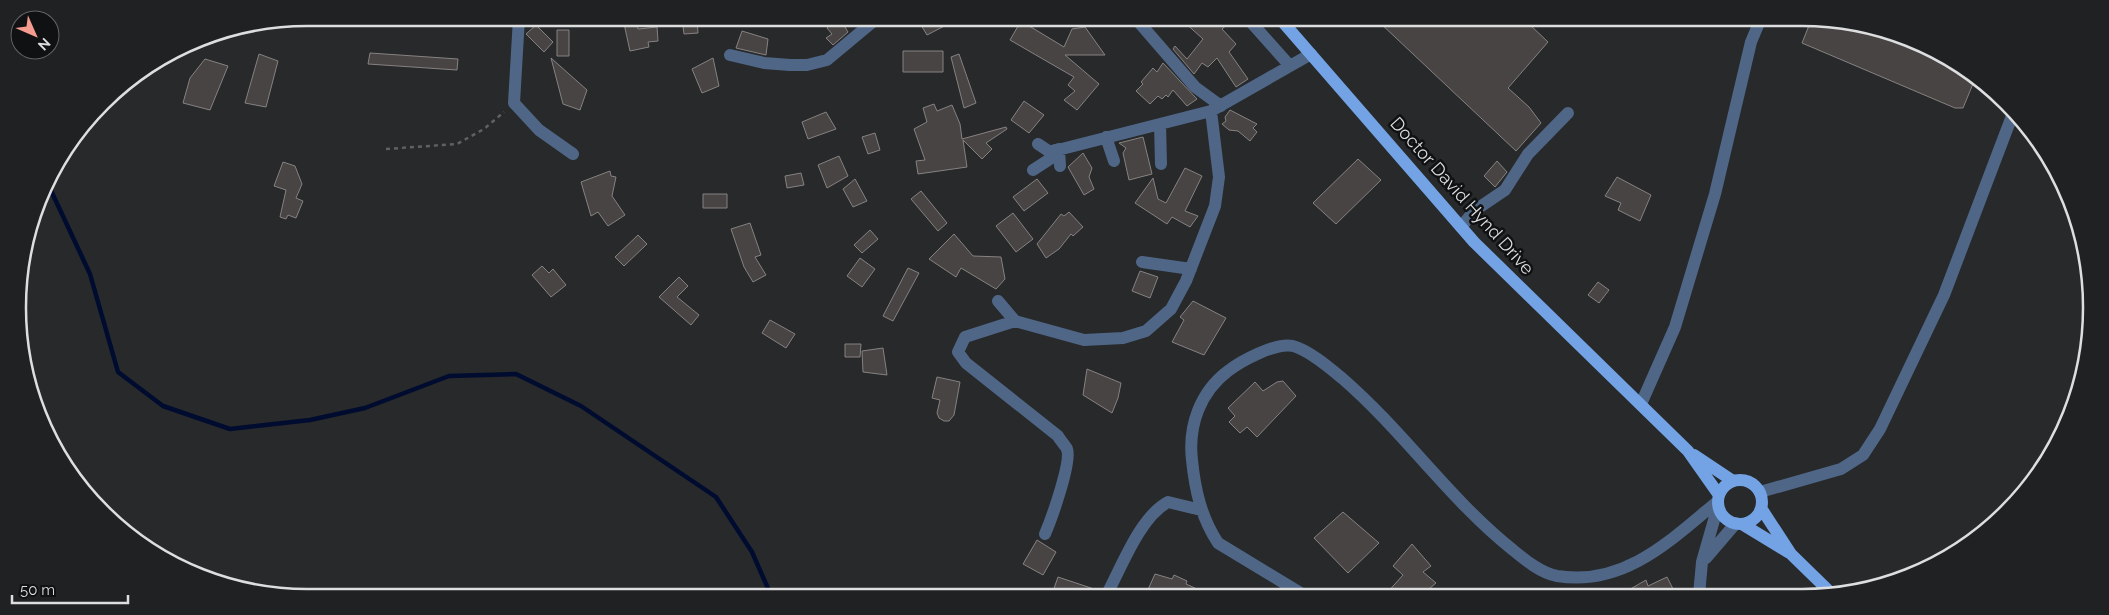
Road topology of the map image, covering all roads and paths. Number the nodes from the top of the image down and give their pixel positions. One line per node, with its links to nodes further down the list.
1 (519, 26): 10 (street)
2 (869, 26): 7 (street)
3 (1142, 26): 11 (street)
4 (1254, 26): 9 (street)
5 (1286, 26): 8 (main road, Doctor David Hynd Drive)
6 (1758, 26): 29 (street)
7 (730, 54)
8 (1311, 54): 9 (street); 24 (main road, Doctor David Hynd Drive)
9 (1290, 66): 11 (street)
10 (514, 103): 17 (path); 19 (street)
11 (1216, 108): 14 (street); 26 (street)
12 (1568, 113): 24 (street)
13 (2011, 120): 32 (street)
14 (1160, 124): 15 (street); 21 (street)
15 (1106, 138): 18 (street); 20 (street)
16 (1038, 144): 18 (street)
17 (386, 148)
18 (1055, 151): 22 (street); 23 (street)
19 (573, 154)
20 (1114, 161)
21 (1161, 164)
22 (1060, 166)
23 (1033, 170)
24 (1461, 227): 29 (main road, Doctor David Hynd Drive)
25 (1142, 262): 26 (street)
26 (1191, 269): 28 (street)
27 (998, 302): 28 (street)
28 (1015, 321): 37 (street)
29 (1641, 404): 30 (main road, Doctor David Hynd Drive)
30 (1688, 451): 31 (main road, Doctor David Hynd Drive); 33 (main road, Doctor David Hynd Drive)
31 (1733, 481): 32 (main road); 33 (main road)
32 (1760, 492): 34 (main road)
33 (1718, 501): 35 (street); 36 (main road); 39 (street)
34 (1761, 508): 36 (main road); 38 (main road)
35 (1202, 510): 41 (street); 42 (street)
36 (1739, 524): 38 (main road); 39 (street)
37 (1044, 534)
38 (1791, 554): 40 (main road)
39 (1702, 562): 43 (street)
40 (1825, 587)
41 (1110, 589)
42 (1294, 589)
43 (1700, 589)

